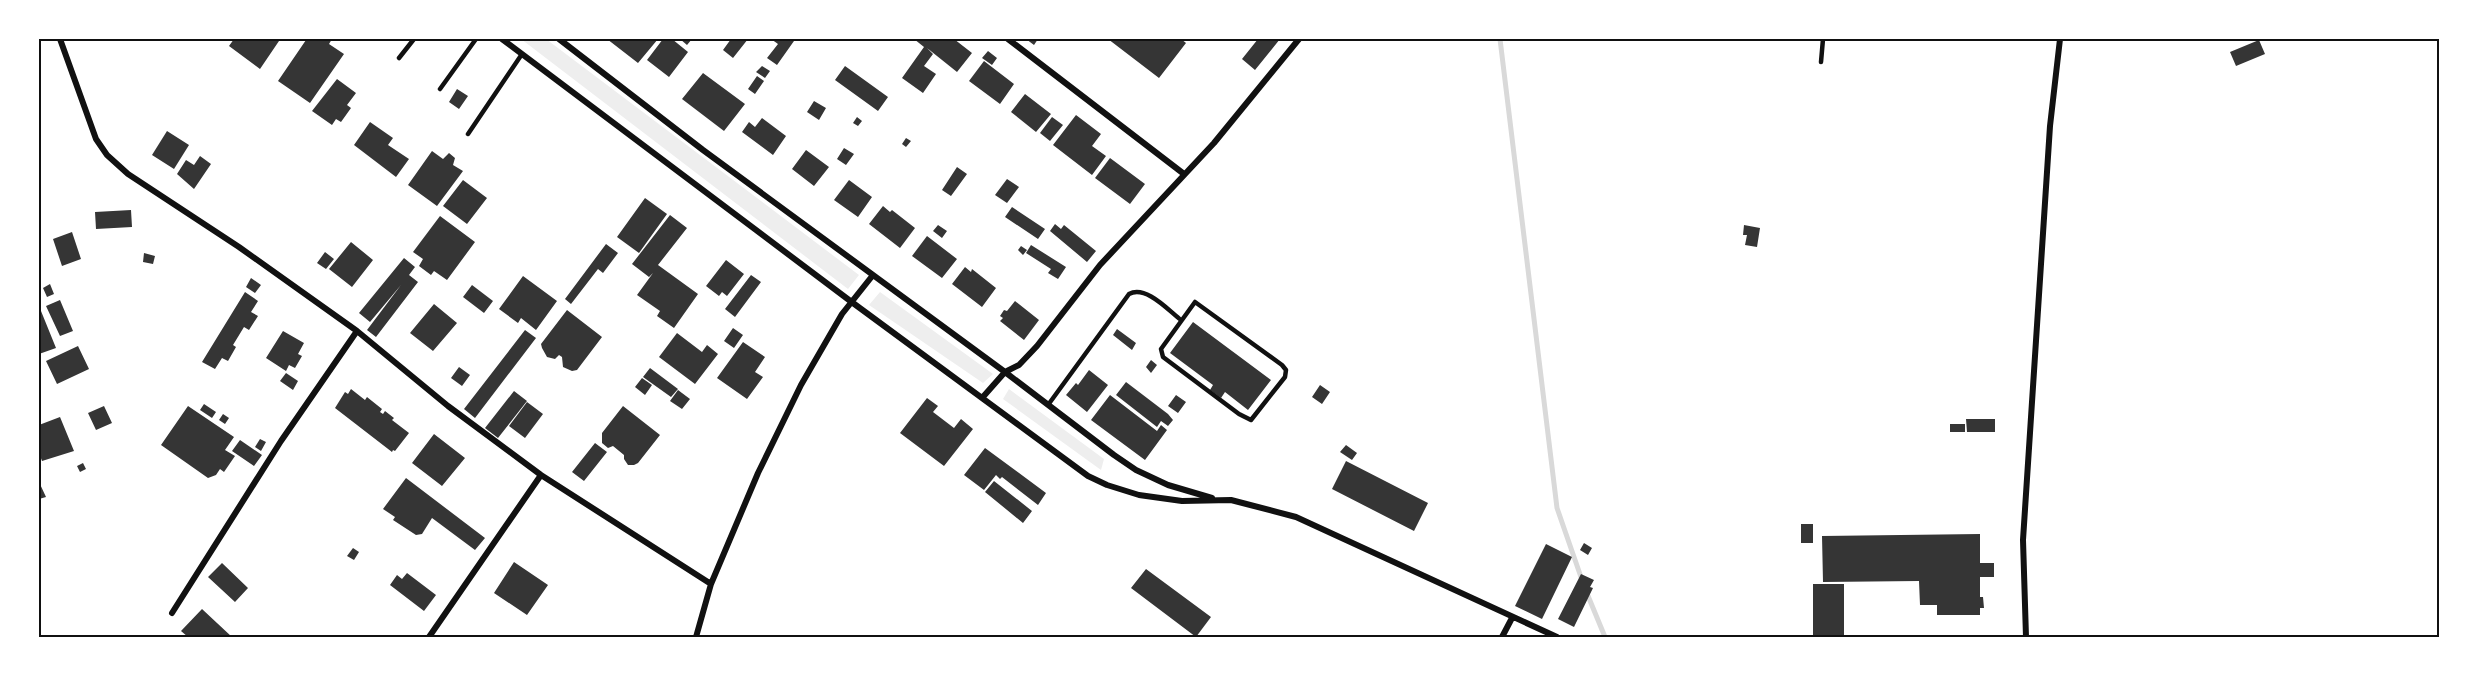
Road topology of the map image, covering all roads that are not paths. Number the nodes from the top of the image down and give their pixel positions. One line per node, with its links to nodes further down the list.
1 (60, 39): 19 (street)
2 (414, 39): 11 (lane)
3 (476, 39): 13 (lane)
4 (502, 39): 10 (street)
5 (559, 39): 16 (street)
6 (1008, 39): 15 (street)
7 (1299, 39): 15 (street)
8 (1823, 39): 12 (lane)
9 (2060, 39): 32 (street)
10 (522, 54): 14 (lane); 17 (street)
11 (399, 58)
12 (1821, 62)
13 (440, 89)
14 (468, 134)
15 (1184, 174): 20 (street)
16 (873, 275): 17 (street); 20 (street)
17 (853, 303): 21 (street); 25 (street)
18 (1182, 320): 18 (lane); 22 (lane)
19 (357, 331): 23 (street); 26 (street)
20 (1005, 372): 21 (street); 22 (street)
21 (982, 398): 24 (street)
22 (1048, 405): 24 (street)
23 (542, 475): 25 (street); 28 (street)
24 (1215, 499): 27 (street)
25 (711, 584): 29 (street)
26 (172, 613)
27 (1512, 618): 30 (street); 31 (street)
28 (429, 637)
29 (696, 637)
30 (1502, 637)
31 (1557, 637)
32 (2025, 637)

